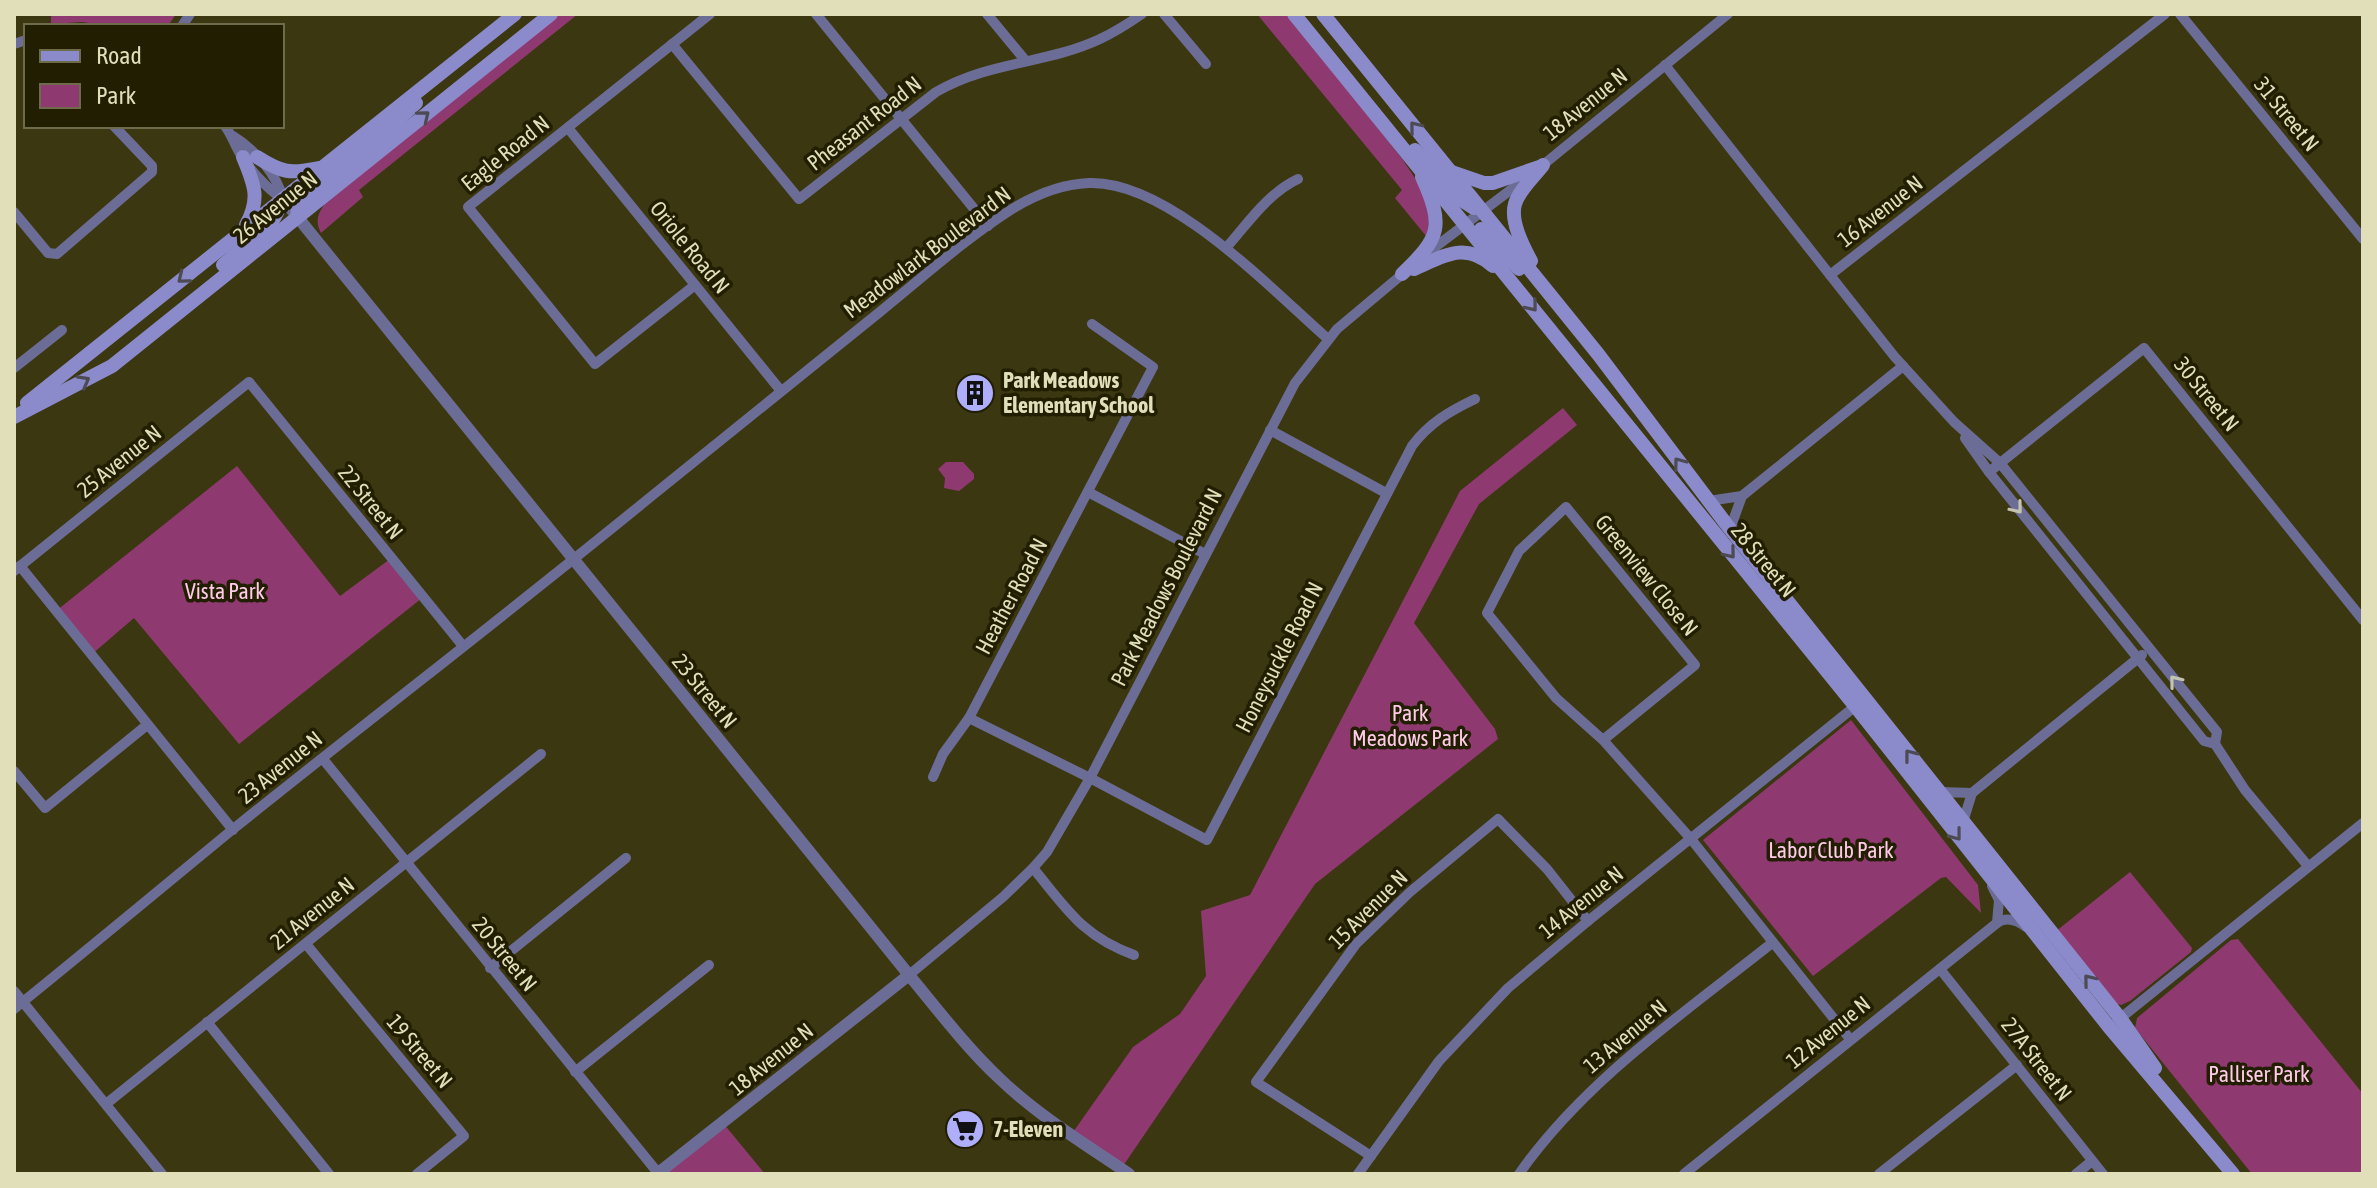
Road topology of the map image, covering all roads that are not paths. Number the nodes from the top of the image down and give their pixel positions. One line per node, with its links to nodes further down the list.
1 (515, 14): 17 (main road, 26 Avenue N)
2 (551, 14): 32 (main road, 26 Avenue N, one-way to 2)
3 (710, 14): 13 (street, Eagle Road N)
4 (816, 14): 19 (street)
5 (987, 14): 14 (street)
6 (1142, 14): 14 (street, Pheasant Road N)
7 (1164, 14): 15 (street)
8 (1294, 14): 18 (main road, 28 Street N)
9 (1323, 14): 27 (main road, 28 Street N, one-way to 9)
10 (1728, 14): 16 (street, 18 Avenue N)
11 (2165, 14): 39 (street, 16 Avenue N)
12 (2180, 14): 36 (street, 31 Street N)
13 (672, 44): 19 (street, Pheasant Road N); 22 (street, Eagle Road N)
14 (1025, 60): 19 (street, Pheasant Road N)
15 (1206, 64)
16 (1665, 65): 25 (street, 18 Avenue N); 39 (street, 16 Avenue N)
17 (433, 79): 26 (main road, 26 Avenue N); 32 (main road)
18 (1360, 97): 24 (main road, 28 Street N); 31 (main road)
19 (902, 120): 34 (street)
20 (116, 128): 30 (street)
21 (227, 128): 23 (street, 23 Street N)
22 (568, 128): 40 (street, Oriole Road N); 40 (street, Eagle Road N)
23 (250, 157): 26 (main road); 29 (street, 23 Street N); 35 (main road)
24 (1414, 160): 33 (main road, 28 Street N); 38 (main road)
25 (1543, 165): 27 (main road); 31 (street, 18 Avenue N); 42 (main road)
26 (323, 167): 29 (main road, 26 Avenue N)
27 (1451, 172): 31 (main road, 28 Street N)
28 (1298, 179): 37 (street)
29 (283, 199): 32 (street, 23 Street N); 35 (main road, 26 Avenue N); 43 (main road)
30 (14, 212)
31 (1483, 212): 33 (street, 18 Avenue N); 42 (main road, 28 Street N)
32 (297, 217): 43 (main road, 26 Avenue N); 64 (street, 23 Street N)
33 (1466, 224): 38 (street, Park Meadows Boulevard N); 41 (main road, 28 Street N); 47 (main road)
34 (988, 226): 37 (street, Meadowlark Boulevard N); 51 (street, Meadowlark Boulevard N)
35 (244, 229): 53 (main road, 26 Avenue N, one-way to 53)
36 (2363, 239)
37 (1226, 248): 46 (street, Meadowlark Boulevard N)
38 (1402, 274): 41 (main road); 46 (street, Park Meadows Boulevard N)
39 (1830, 275): 48 (street)
40 (695, 285): 51 (street, Oriole Road N)
41 (1515, 285): 70 (main road, 28 Street N, one-way to 70)
42 (1543, 285): 47 (main road, 28 Street N)
43 (173, 317): 53 (main road, 26 Avenue N, one-way to 43)
44 (1092, 324): 58 (street, Heather Road N)
45 (62, 330): 49 (street)
46 (1328, 339): 55 (street, Park Meadows Boulevard N)
47 (1598, 354): 61 (main road, 28 Street N, one-way to 47)
48 (1903, 366): 54 (street); 60 (street)
49 (14, 368)
50 (249, 382): 65 (street, 25 Avenue N); 67 (street, 22 Street N)
51 (781, 391): 64 (street, Meadowlark Boulevard N)
52 (1475, 399): 59 (street, Honeysuckle Road N)
53 (14, 415)
54 (1954, 422): 56 (street); 57 (street)
55 (1270, 430): 59 (street); 63 (street, Park Meadows Boulevard N)
56 (2000, 463): 57 (street, 30 Street N); 66 (street, 30 Street N); 68 (street)
57 (1989, 472): 69 (street, one-way to 69)
58 (1088, 492): 63 (street); 71 (street, Heather Road N)
59 (1386, 493): 79 (street, Honeysuckle Road N)
60 (1742, 496): 61 (street); 62 (street)
61 (1708, 501): 62 (main road, 28 Street N)
62 (1730, 529): 70 (main road, 28 Street N)
63 (1205, 554): 79 (street, Park Meadows Boulevard N)
64 (573, 559): 67 (street, 23 Avenue N); 100 (street, 23 Street N)
65 (17, 569): 72 (street)
66 (2363, 620)
67 (463, 646): 76 (street, 23 Avenue N)
68 (2150, 649): 69 (street); 74 (street, one-way to 68)
69 (2138, 658): 74 (street); 81 (street)
70 (1861, 702): 80 (main road, 28 Street N, one-way to 70); 85 (street, 14 Avenue N); 90 (main road, 28 Street N, one-way to 90)
71 (969, 718): 78 (street, Heather Road N); 79 (street)
72 (147, 725): 77 (street); 84 (street)
73 (1603, 740): 73 (street, Greenview Close N); 85 (street, Greenview Close N)
74 (2215, 744): 88 (street)
75 (541, 754): 87 (street, 21 Avenue N)
76 (323, 759): 84 (street, 23 Avenue N); 87 (street, 20 Street N)
77 (14, 771)
78 (933, 777)
79 (1090, 778): 89 (street, Park Meadows Boulevard N)
80 (1940, 792): 81 (street); 82 (main road, 28 Street N)
81 (1972, 793): 82 (street)
82 (1963, 822): 104 (main road, 28 Street N, one-way to 82)
83 (2363, 823): 88 (street)
84 (233, 830): 102 (street, 23 Avenue N)
85 (1691, 839): 91 (street, 14 Avenue N); 94 (street, Greenview Close N)
86 (626, 858): 98 (street)
87 (407, 863): 95 (street, 21 Avenue N); 98 (street, 20 Street N)
88 (2308, 866): 104 (street)
89 (1033, 868): 96 (street); 100 (street, Park Meadows Boulevard N)
90 (1988, 876): 92 (street); 93 (main road, 28 Street N)
91 (1588, 921): 109 (street, 14 Avenue N); 109 (street, 15 Avenue N)
92 (1997, 923): 93 (street); 99 (street, 12 Avenue N)
93 (2035, 933): 104 (main road, 28 Street N)
94 (1772, 943): 105 (street, Greenview Close N); 117 (street, 13 Avenue N)
95 (306, 944): 103 (street, 21 Avenue N); 113 (street, 19 Street N)
96 (1134, 955)
97 (709, 965): 107 (street)
98 (490, 968): 107 (street, 20 Street N)
99 (1940, 969): 105 (street, 12 Avenue N); 106 (street, 27A Street N)
100 (909, 975): 114 (street, 18 Avenue N); 115 (street, 23 Street N)
101 (14, 991): 102 (street)
102 (18, 1006): 108 (street)
103 (207, 1022): 108 (street, 21 Avenue N); 112 (street)
104 (2114, 1022): 122 (main road, 28 Street N)
105 (1850, 1039): 118 (street, 12 Avenue N)
106 (2017, 1065): 110 (street, 27A Street N); 119 (street)
107 (575, 1072): 114 (street, 20 Street N)
108 (106, 1104): 111 (street)
109 (1371, 1156): 116 (street, 14 Avenue N)
110 (2092, 1161): 120 (street); 121 (street, 27A Street N)
111 (162, 1174)
112 (329, 1174)
113 (417, 1174)
114 (658, 1174)
115 (1129, 1174)
116 (1358, 1174)
117 (1519, 1174)
118 (1684, 1174)
119 (1879, 1174)
120 (2076, 1174)
121 (2103, 1174)
122 (2233, 1174)

